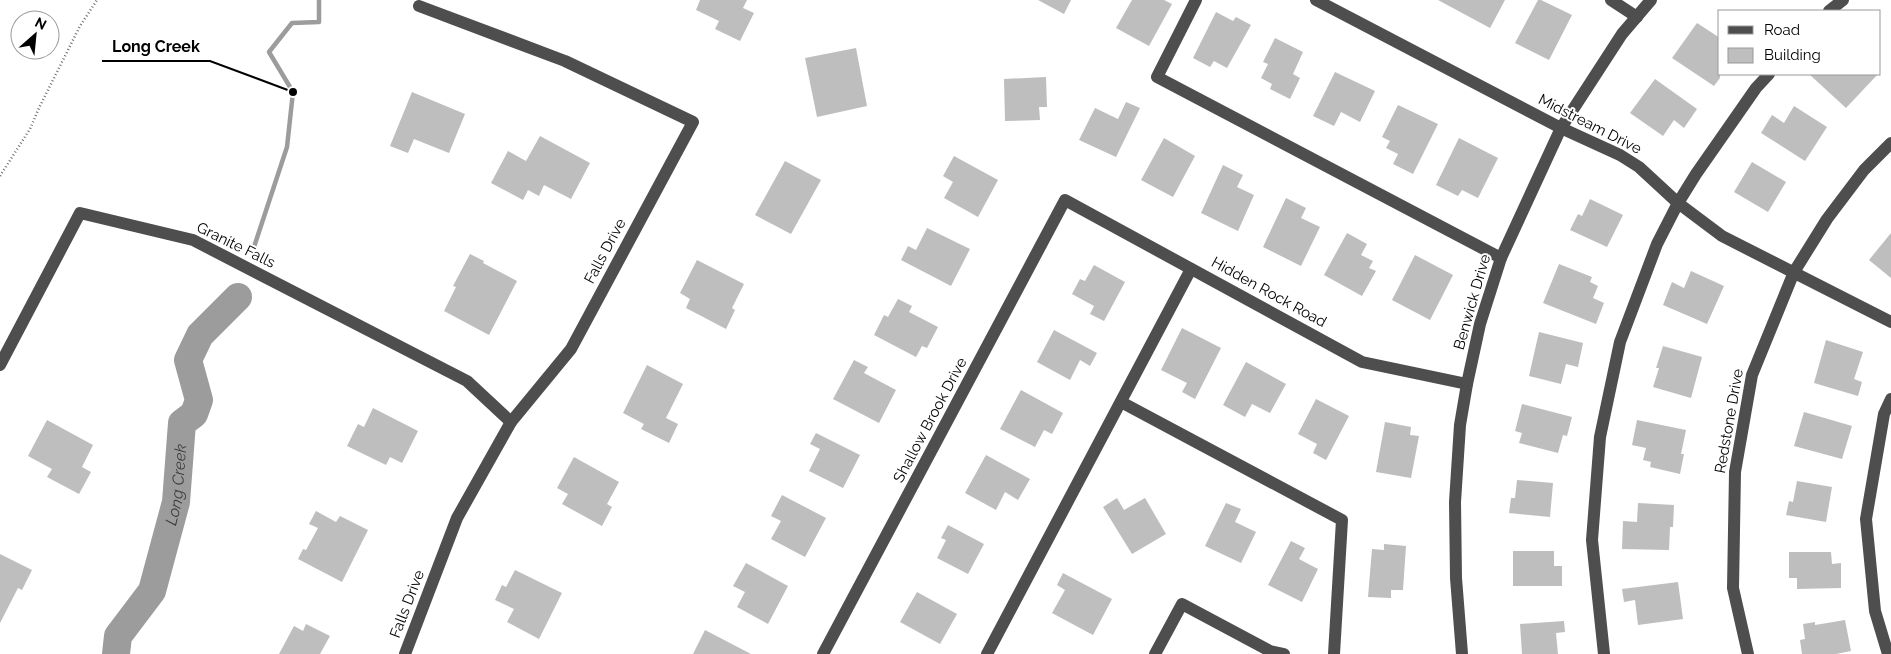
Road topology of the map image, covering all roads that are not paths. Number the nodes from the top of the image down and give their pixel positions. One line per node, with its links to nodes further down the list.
1 (1196, 0): 14 (street)
2 (1316, 0): 10 (street, Midstream Drive)
3 (1611, 0): 8 (street)
4 (1651, 0): 8 (street, Benwick Drive)
5 (1843, 0): 7 (street)
6 (419, 6): 22 (street, Falls Drive)
7 (1830, 10)
8 (1637, 17): 10 (street, Benwick Drive)
9 (1768, 75): 13 (street)
10 (1560, 128): 13 (street, Midstream Drive); 14 (street, Benwick Drive)
11 (1891, 143): 16 (street, Redstone Drive)
12 (1065, 200): 15 (street, Hidden Rock Road); 24 (street, Shallow Brook Drive)
13 (1678, 203): 16 (street, Midstream Drive); 30 (street)
14 (1500, 258): 19 (street, Benwick Drive)
15 (1191, 269): 19 (street, Hidden Rock Road); 21 (street)
16 (1794, 272): 17 (street, Midstream Drive); 31 (street, Redstone Drive)
17 (1891, 322)
18 (0, 365): 22 (street, Granite Falls)
19 (1467, 384): 29 (street, Benwick Drive)
20 (1891, 399): 32 (street)
21 (1121, 402): 25 (street); 28 (street)
22 (511, 422): 23 (street, Falls Drive)
23 (405, 654)
24 (823, 654)
25 (987, 654)
26 (1155, 654): 27 (street)
27 (1284, 654)
28 (1334, 654)
29 (1462, 654)
30 (1604, 654)
31 (1748, 654)
32 (1888, 654)

